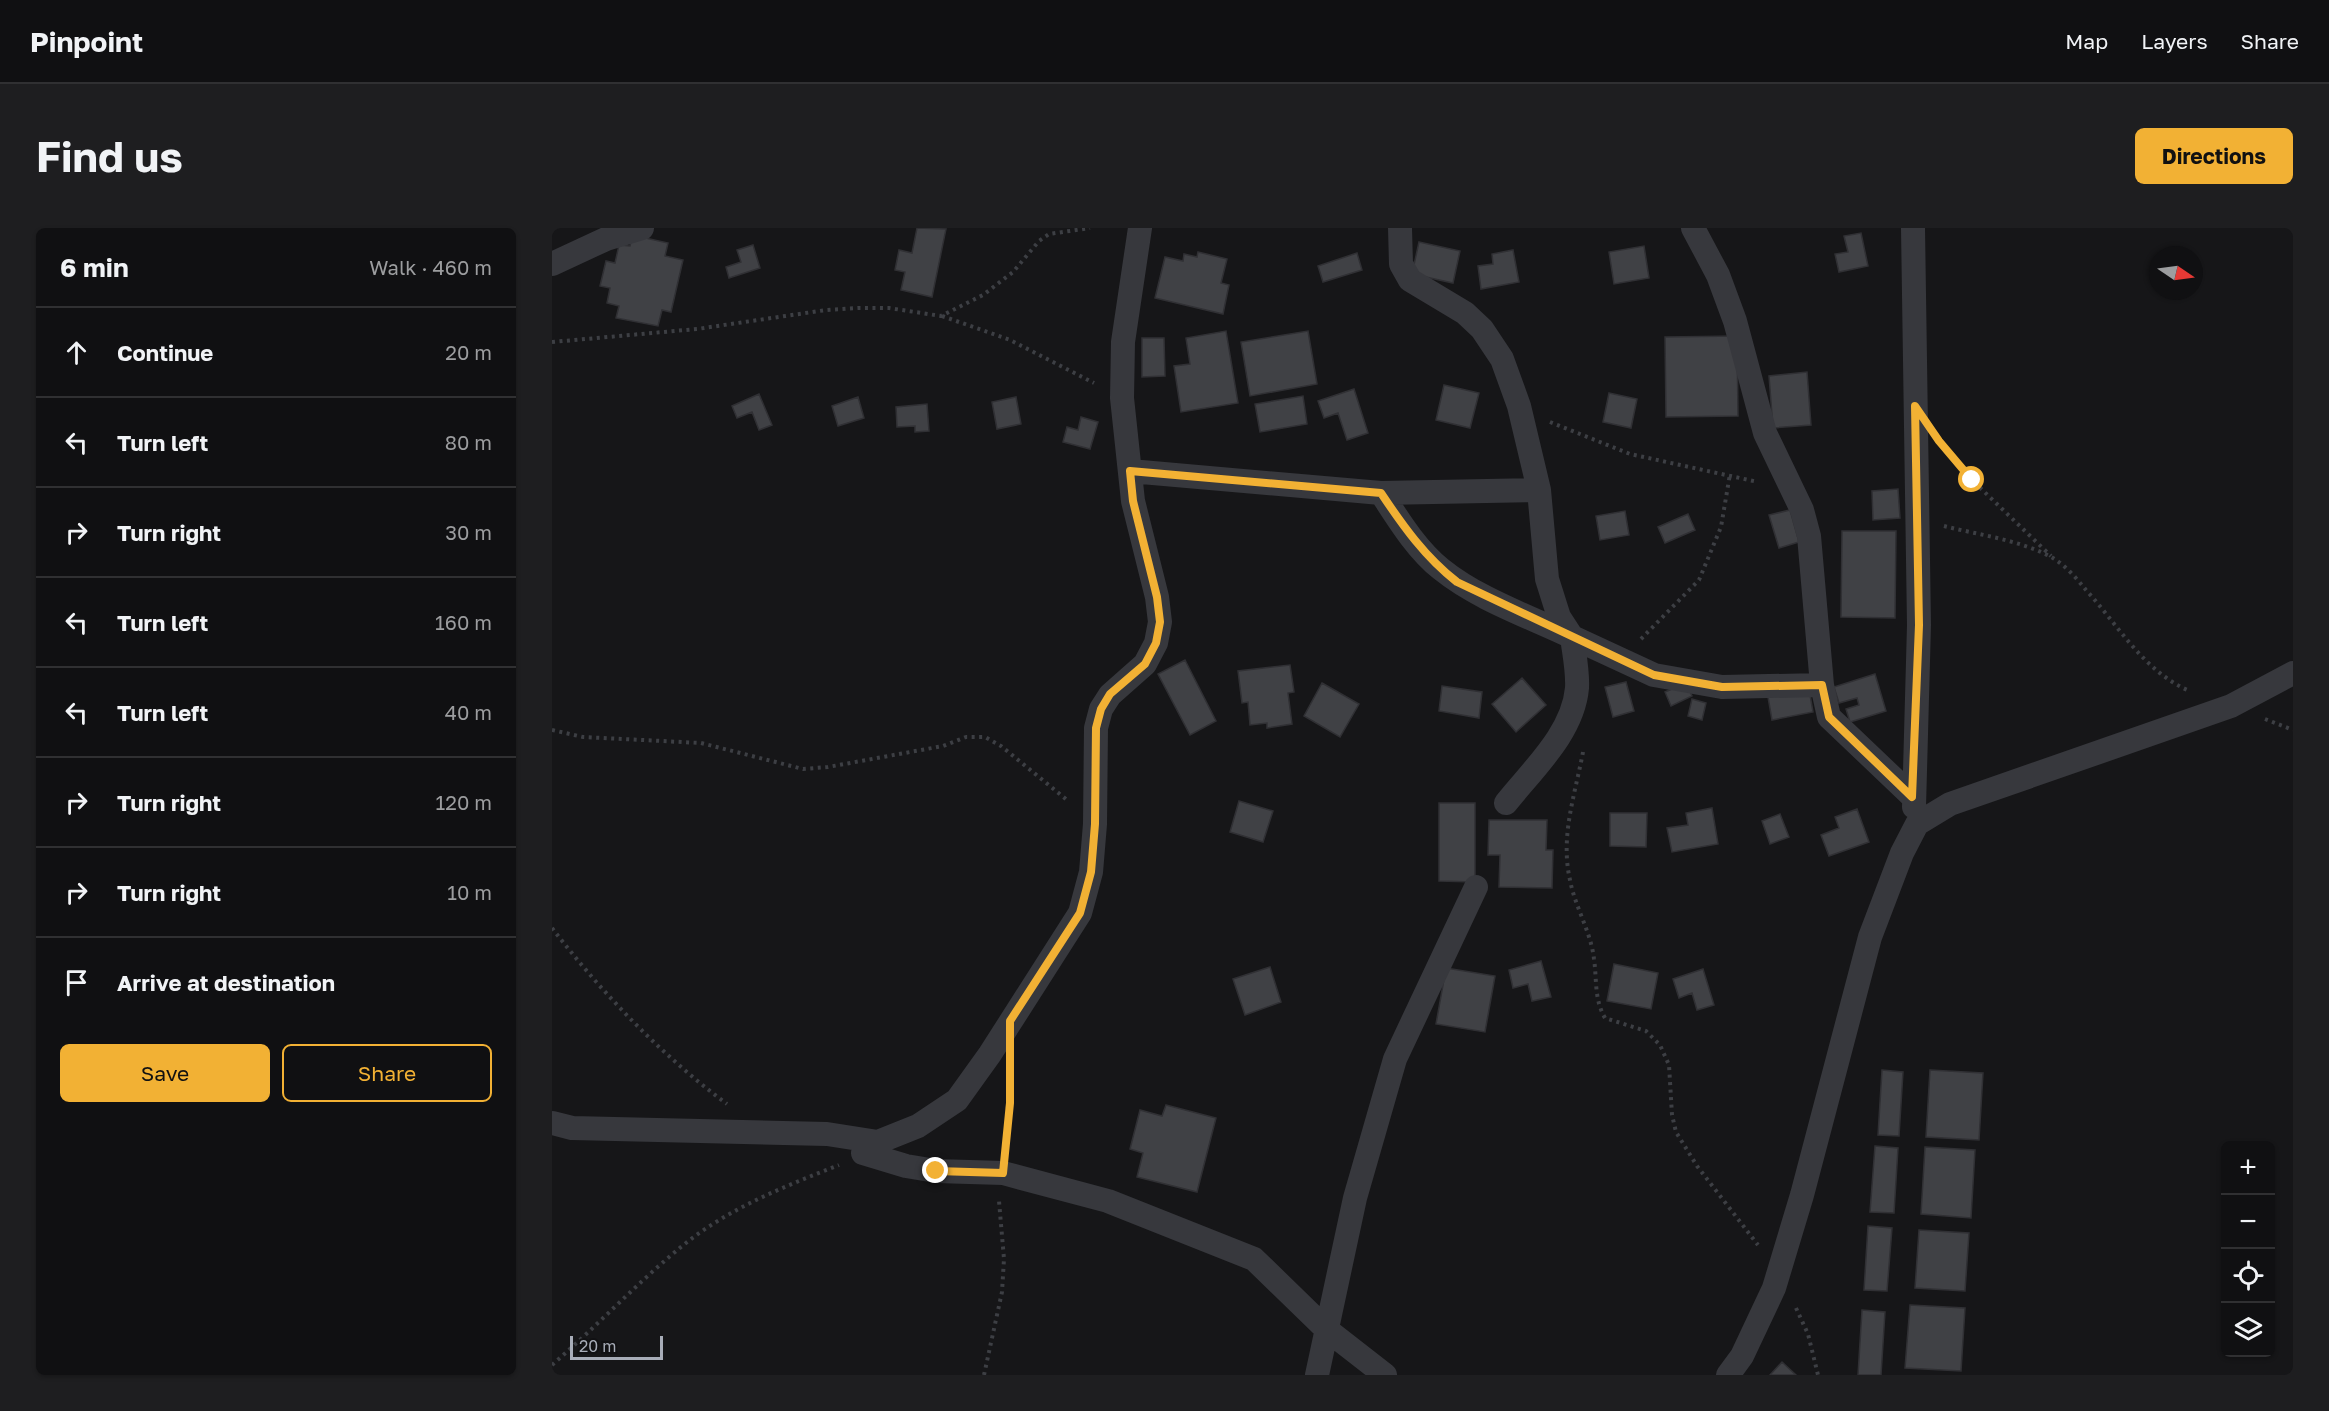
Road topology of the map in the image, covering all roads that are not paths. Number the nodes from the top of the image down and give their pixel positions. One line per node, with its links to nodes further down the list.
1 (642, 228): 6 (street)
2 (1140, 228): 7 (street)
3 (1400, 228): 8 (street)
4 (1693, 228): 12 (street)
5 (1913, 228): 13 (street)
6 (552, 264)
7 (1130, 471): 9 (street); 17 (street)
8 (1539, 490): 9 (street); 10 (street)
9 (1381, 493): 10 (street)
10 (1572, 637): 12 (street); 14 (street)
11 (2293, 673): 15 (street)
12 (1822, 685): 13 (street)
13 (1912, 797): 15 (street)
14 (1506, 802)
15 (1917, 824): 22 (street)
16 (1476, 887): 19 (street)
17 (552, 1123)
18 (863, 1153): 19 (street)
19 (1326, 1329): 20 (street); 21 (street)
20 (1317, 1375)
21 (1384, 1375)
22 (1728, 1375)

